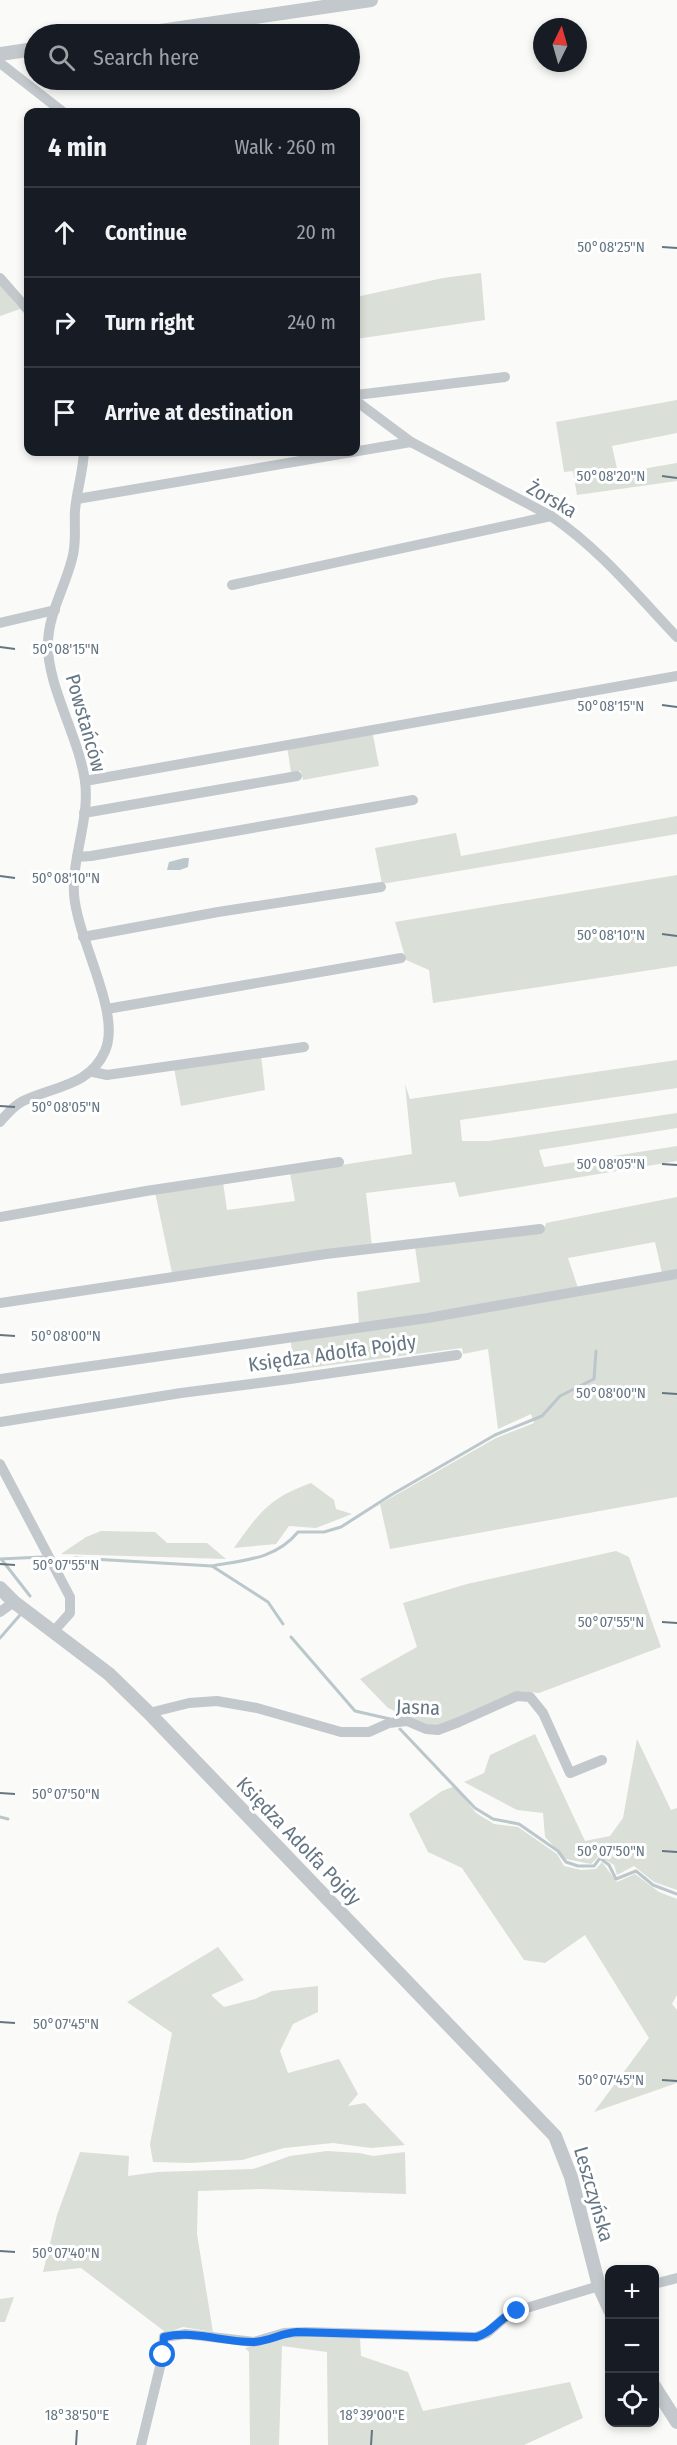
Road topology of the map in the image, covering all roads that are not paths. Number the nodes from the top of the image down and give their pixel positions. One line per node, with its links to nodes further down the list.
1 (371, 0): 2 (street)
2 (208, 24)
3 (24, 50): 4 (street)
4 (0, 54)
5 (0, 63): 6 (street)
6 (24, 82)
7 (35, 90): 8 (street)
8 (58, 108)
9 (0, 278): 10 (street)
10 (24, 305)
11 (505, 376): 12 (street)
12 (360, 394)
13 (360, 404): 14 (street, Żorska)
14 (411, 442): 15 (street); 19 (street, Żorska)
15 (360, 451)
16 (85, 456): 18 (street, Powstańców)
17 (329, 456): 18 (street)
18 (77, 499): 21 (street, Powstańców)
19 (552, 516): 20 (street); 23 (street, Żorska)
20 (232, 585)
21 (54, 610): 22 (street); 26 (street, Powstańców)
22 (0, 623)
23 (677, 637)
24 (677, 676): 26 (street)
25 (297, 776): 28 (street)
26 (85, 780): 28 (street, Powstańców)
27 (413, 800): 29 (street)
28 (84, 813): 29 (street, Powstańców)
29 (77, 857): 31 (street, Powstańców)
30 (381, 887): 31 (street)
31 (82, 937): 33 (street, Powstańców)
32 (401, 958): 33 (street)
33 (107, 1009): 35 (street, Powstańców)
34 (304, 1047): 35 (street)
35 (93, 1071): 36 (street)
36 (0, 1122)
37 (339, 1162): 38 (street)
38 (0, 1217)
39 (540, 1229): 41 (street)
40 (677, 1274): 43 (street)
41 (0, 1303)
42 (457, 1355): 44 (street, Księdza Adolfa Pojdy)
43 (0, 1379)
44 (0, 1422)
45 (0, 1464): 49 (street)
46 (0, 1588): 47 (street, Księdza Adolfa Pojdy)
47 (14, 1602): 48 (street); 49 (street, Księdza Adolfa Pojdy)
48 (0, 1612)
49 (54, 1631): 50 (street, Księdza Adolfa Pojdy)
50 (150, 1713): 51 (street, Jasna); 52 (street, Księdza Adolfa Pojdy)
51 (602, 1760)
52 (555, 2136): 55 (street, Leszczyńska)
53 (677, 2278): 54 (street)
54 (659, 2283)
55 (605, 2297): 58 (street)
56 (659, 2394): 57 (street)
57 (677, 2422)
58 (141, 2445)

